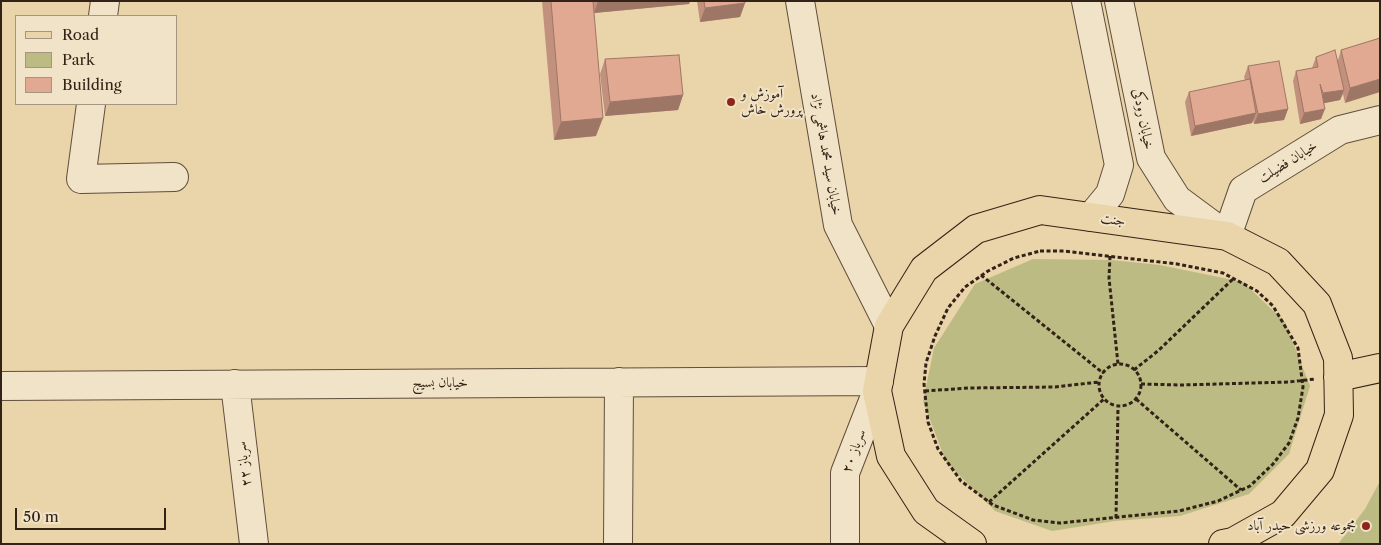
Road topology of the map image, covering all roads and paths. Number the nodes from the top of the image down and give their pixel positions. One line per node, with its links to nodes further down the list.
1 (105, 1): 5 (street)
2 (800, 1): 14 (street, خیابان سید محمد هاشمی نژاد)
3 (1086, 1): 9 (street)
4 (1119, 1): 10 (street, خیابان رودکی)
5 (103, 15)
6 (91, 105): 8 (street)
7 (1380, 120): 10 (street, خیابان فضیلت)
8 (174, 177)
9 (1091, 217): 10 (main road, جنت); 14 (main road, جنت)
10 (1227, 236): 19 (main road, جنت)
11 (1110, 256): 12 (path); 13 (path); 15 (path)
12 (981, 275): 18 (path); 27 (path)
13 (1233, 279): 17 (path); 20 (path)
14 (889, 326): 26 (main road, جنت)
15 (1118, 364): 17 (path); 18 (path)
16 (1380, 368): 19 (main road)
17 (1134, 370): 24 (path)
18 (1103, 373): 22 (path)
19 (1338, 377): 20 (path); 33 (main road, جنت)
20 (1302, 380): 24 (path); 31 (path)
21 (620, 382): 23 (street, خیابان بسیج); 26 (street, خیابان بسیج); 36 (street)
22 (1099, 382): 27 (path); 28 (path)
23 (235, 384): 25 (street, خیابان بسیج); 35 (street, سرباز ۲۲)
24 (1141, 384): 29 (path)
25 (1, 386)
26 (878, 386): 37 (street, سرباز ۲۰); 38 (main road, جنت)
27 (925, 391): 32 (path)
28 (1104, 399): 30 (path); 32 (path)
29 (1136, 399): 30 (path); 31 (path)
30 (1118, 406): 34 (path)
31 (1241, 490): 34 (path)
32 (989, 502): 34 (path)
33 (1283, 514): 39 (main road, جنت); 40 (main road)
34 (1116, 518)
35 (254, 544)
36 (618, 544)
37 (845, 544)
38 (972, 544)
39 (1223, 544)
40 (1268, 544)

